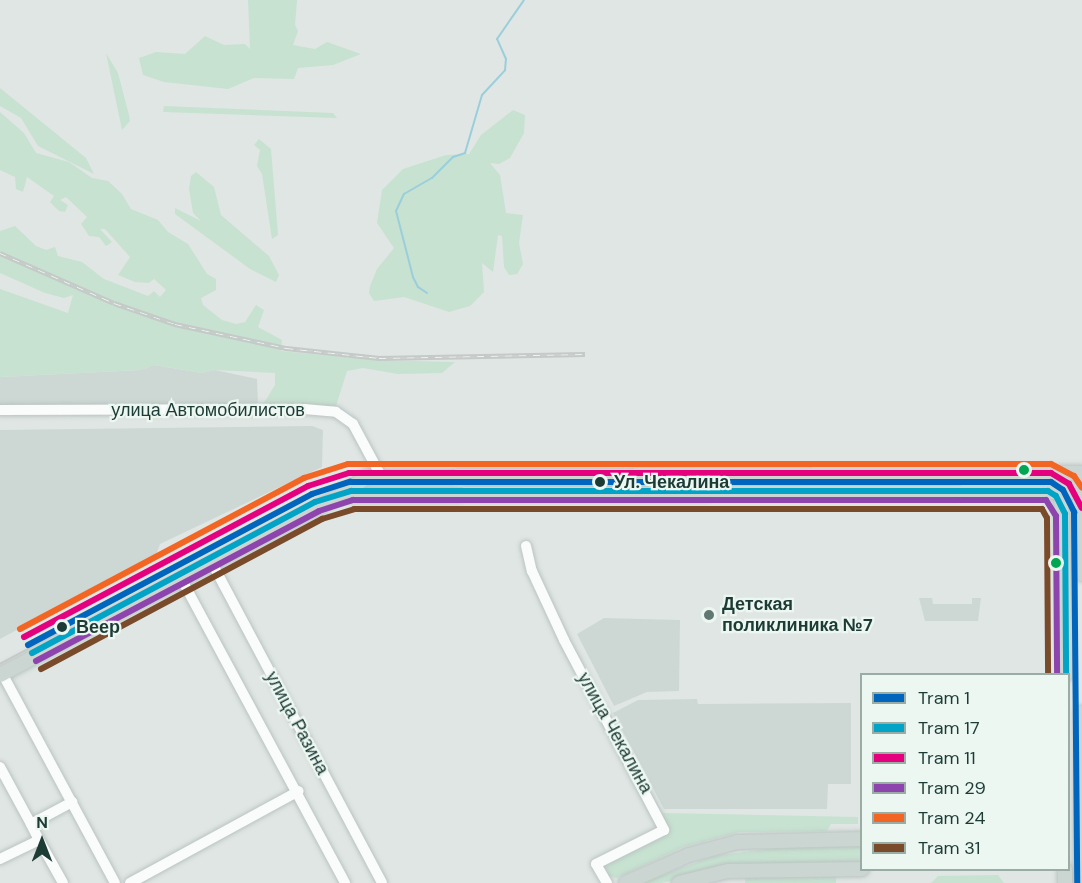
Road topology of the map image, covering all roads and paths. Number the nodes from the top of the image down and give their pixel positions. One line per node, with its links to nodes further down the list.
1 (0, 410): 4 (street, улица Автомобилистов)
2 (1081, 473): 3 (main road); 7 (main road)
3 (1061, 474): 4 (main road); 6 (main road)
4 (381, 476): 8 (main road)
5 (1043, 492): 6 (main road); 8 (main road); 9 (main road)
6 (1061, 492): 7 (main road); 9 (main road)
7 (1081, 492): 12 (main road)
8 (341, 495): 11 (main road)
9 (1062, 511): 14 (main road)
10 (526, 546): 33 (street, улица Чекалина)
11 (212, 563): 13 (main road); 32 (street, улица Разина)
12 (1082, 574)
13 (182, 580): 15 (main road); 18 (street, улица Разина)
14 (1066, 673)
15 (1, 674): 19 (street)
16 (1082, 713): 23 (main road)
17 (0, 767): 20 (street)
18 (299, 791): 30 (street); 31 (street, улица Разина)
19 (72, 802): 20 (street); 29 (street)
20 (31, 824): 22 (street)
21 (860, 839): 34 (main road)
22 (39, 840): 24 (street); 28 (street)
23 (1077, 841): 25 (main road)
24 (0, 859)
25 (1074, 868): 36 (main road); 37 (main road)
26 (860, 869): 27 (main road)
27 (712, 878): 35 (main road)
28 (63, 883)
29 (115, 883)
30 (130, 883)
31 (345, 883)
32 (382, 883)
33 (607, 883)
34 (626, 883)
35 (679, 883)
36 (1065, 883)
37 (1080, 883)

